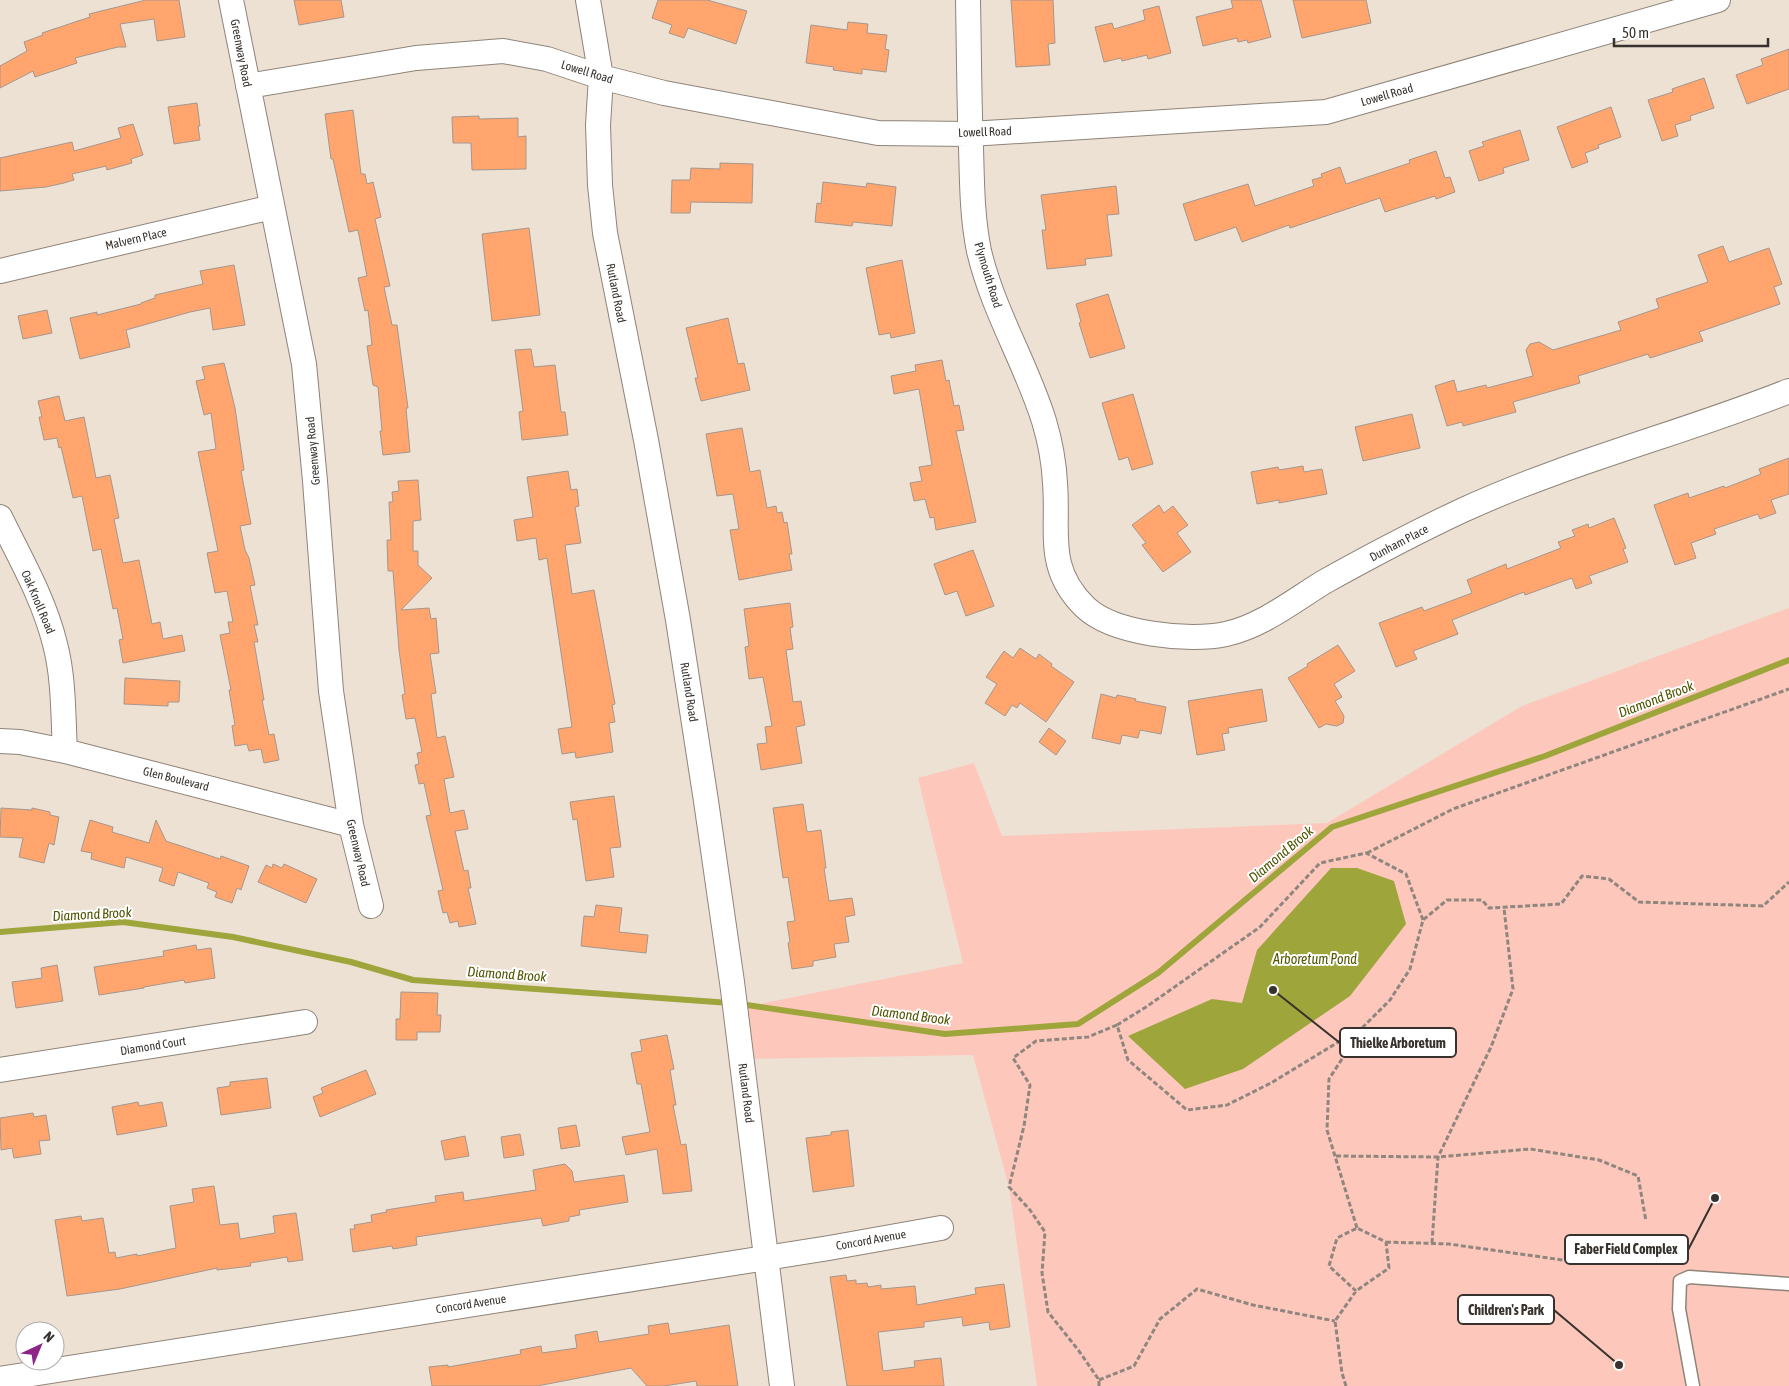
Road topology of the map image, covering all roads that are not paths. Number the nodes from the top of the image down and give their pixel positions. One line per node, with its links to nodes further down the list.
1 (231, 0): 6 (street, Greenway Road)
2 (588, 0): 5 (street, Rutland Road)
3 (968, 0): 7 (street, Plymouth Road)
4 (1718, 0): 7 (street, Lowell Road)
5 (601, 77): 6 (street, Lowell Road); 7 (street, Lowell Road); 20 (street, Rutland Road)
6 (248, 86): 8 (street, Greenway Road)
7 (970, 134): 12 (street, Plymouth Road)
8 (272, 207): 9 (street, Malvern Place); 15 (street, Greenway Road)
9 (0, 271)
10 (1789, 391): 12 (street, Dunham Place)
11 (0, 517): 14 (street, Oak Knoll Road)
12 (1055, 540)
13 (0, 741): 14 (street, Glen Boulevard)
14 (65, 751): 15 (street, Glen Boulevard)
15 (350, 824): 16 (street, Greenway Road)
16 (371, 906)
17 (305, 1022): 18 (street, Diamond Court)
18 (0, 1070)
19 (941, 1228): 20 (street, Concord Avenue)
20 (766, 1257): 22 (street, Concord Avenue); 23 (street, Rutland Road)
21 (1789, 1284): 24 (lane)
22 (0, 1379)
23 (782, 1386)
24 (1693, 1386)

